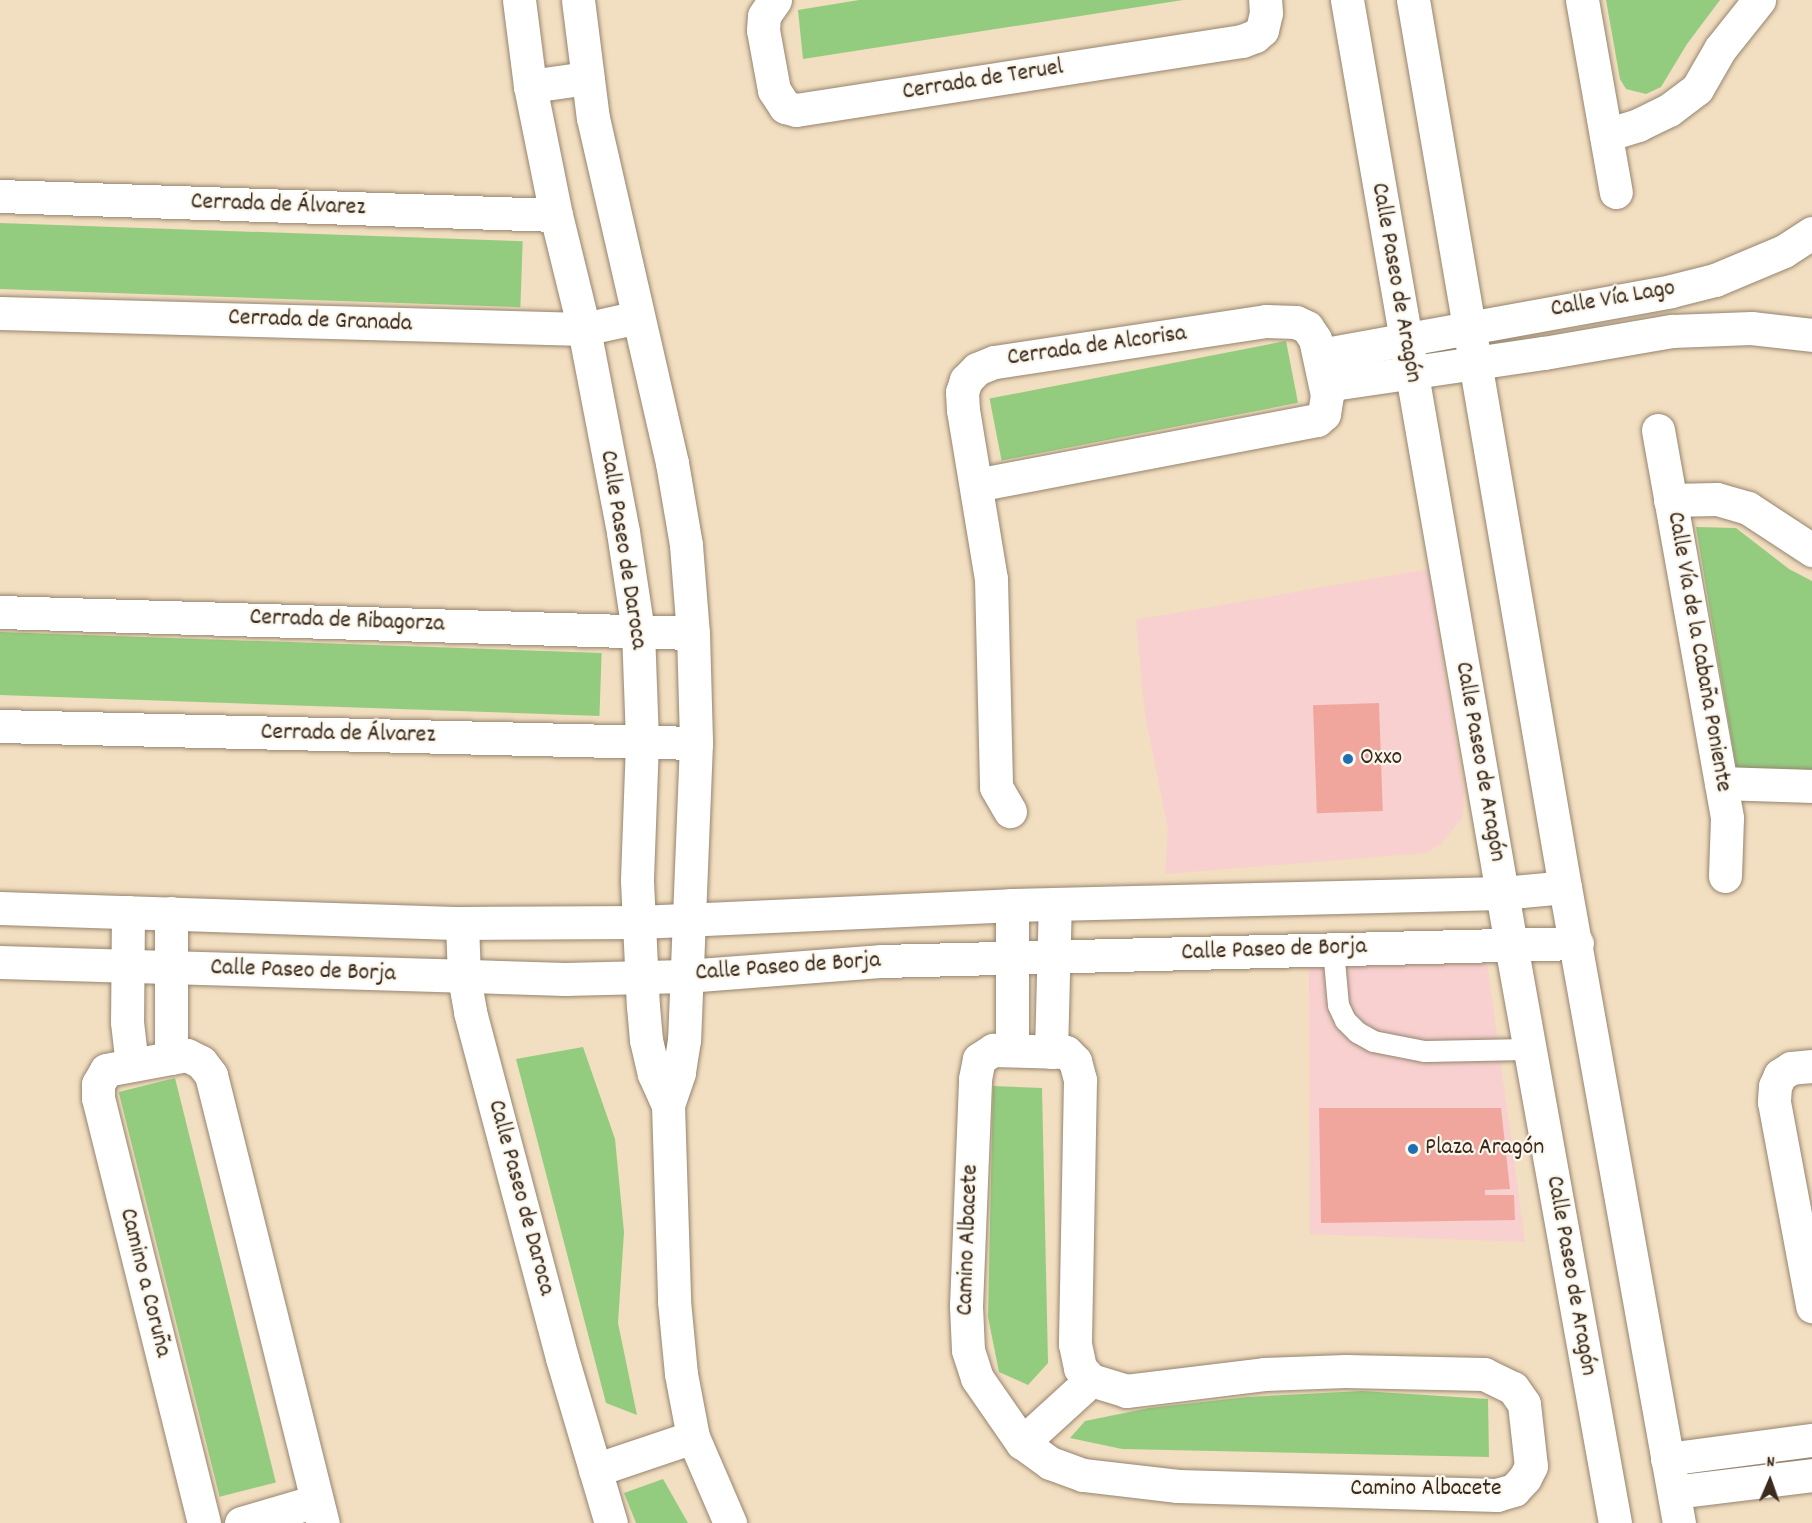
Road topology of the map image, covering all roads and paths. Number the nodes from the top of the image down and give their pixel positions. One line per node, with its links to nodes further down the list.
1 (519, 0): 10 (street, Calle Paseo de Daroca)
2 (578, 0): 9 (street, Calle Paseo de Daroca)
3 (775, 0): 4 (street, Cerrada de Teruel)
4 (1265, 0)
5 (1347, 0): 21 (street, Calle Paseo de Aragón)
6 (1413, 0): 18 (street)
7 (1582, 0): 11 (street)
8 (1759, 0): 11 (street)
9 (587, 78): 10 (street); 17 (street, Calle Paseo de Daroca)
10 (530, 86): 14 (street, Calle Paseo de Daroca)
11 (1606, 135): 12 (street)
12 (1616, 192)
13 (0, 196): 14 (street, Cerrada de Álvarez)
14 (556, 215): 19 (street, Calle Paseo de Daroca)
15 (1812, 233): 18 (street, Calle Vía Lago)
16 (0, 313): 19 (street, Cerrada de Granada)
17 (638, 316): 19 (street, Cerrada de Granada); 31 (street, Calle Paseo de Daroca)
18 (1470, 327): 21 (street, Calle Vía Lago); 22 (street)
19 (584, 329): 30 (street, Calle Paseo de Daroca)
20 (1812, 335): 22 (street, Calle Vía Lago)
21 (1405, 338): 23 (street); 24 (street, Calle Paseo de Aragón)
22 (1476, 363): 24 (street, Calle Vía Lago); 39 (street)
23 (1323, 370): 24 (street); 26 (street, Cerrada de Alcorisa); 26 (street, Cerrada de Alcorisa)
24 (1411, 373): 40 (street, Calle Paseo de Aragón)
25 (1658, 430): 27 (street, Calle Vía de la Cabaña Poniente)
26 (976, 485): 37 (street, Cerrada de Alcorisa)
27 (1670, 500): 28 (street); 35 (street, Calle Vía de la Cabaña Poniente)
28 (1812, 550)
29 (0, 612): 30 (street, Cerrada de Ribagorza)
30 (638, 631): 31 (street, Cerrada de Ribagorza); 33 (street, Calle Paseo de Daroca)
31 (693, 633): 34 (street, Calle Paseo de Daroca)
32 (0, 726): 33 (street, Cerrada de Álvarez)
33 (642, 742): 34 (street, Cerrada de Álvarez); 48 (street, Calle Paseo de Daroca)
34 (696, 743): 46 (street, Calle Paseo de Daroca)
35 (1721, 783): 36 (street); 38 (street, Calle Vía de la Cabaña Poniente)
36 (1812, 786)
37 (1010, 811)
38 (1725, 876)
39 (1566, 887): 40 (street); 49 (street)
40 (1502, 893): 41 (street); 50 (street, Calle Paseo de Aragón)
41 (1055, 904): 42 (street); 52 (street)
42 (1012, 905): 46 (street); 53 (street)
43 (0, 908): 44 (street)
44 (128, 912): 45 (street); 55 (street)
45 (171, 913): 47 (street); 56 (street)
46 (689, 921): 48 (street); 57 (street, Calle Paseo de Daroca)
47 (462, 922): 48 (street); 59 (street, Calle Paseo de Daroca)
48 (639, 922): 58 (street, Calle Paseo de Daroca)
49 (1577, 943): 50 (street, Calle Paseo de Borja); 72 (street)
50 (1511, 945): 51 (street, Calle Paseo de Borja); 60 (street, Calle Paseo de Aragón)
51 (1333, 949): 52 (street, Calle Paseo de Borja); 60 (lane)
52 (1053, 957): 53 (street, Calle Paseo de Borja); 62 (street)
53 (1011, 958): 57 (street, Calle Paseo de Borja); 61 (street)
54 (0, 962): 55 (street, Calle Paseo de Borja)
55 (128, 966): 56 (street, Calle Paseo de Borja); 64 (street)
56 (170, 968): 59 (street, Calle Paseo de Borja); 63 (street)
57 (686, 976): 58 (street, Calle Paseo de Borja); 66 (street, Calle Paseo de Daroca)
58 (642, 977): 59 (street, Calle Paseo de Borja); 66 (street, Calle Paseo de Daroca)
59 (464, 978): 73 (street, Calle Paseo de Daroca)
60 (1529, 1049): 81 (street, Calle Paseo de Aragón)
61 (1012, 1050): 62 (street, Camino Albacete); 71 (street, Camino Albacete)
62 (1050, 1052): 68 (street, Camino Albacete)
63 (171, 1058): 64 (street, Camino a Coruña); 76 (street, Camino a Coruña)
64 (132, 1065): 77 (street, Camino a Coruña)
65 (1812, 1065): 67 (street)
66 (668, 1105): 69 (street, Calle Paseo de Daroca)
67 (1812, 1306)
68 (1091, 1380): 71 (street); 71 (street, Camino Albacete)
69 (693, 1437): 73 (street); 80 (street, Calle Paseo de Daroca)
70 (1812, 1440): 72 (street)
71 (1022, 1443)
72 (1667, 1459): 75 (street)
73 (595, 1470): 79 (street, Calle Paseo de Daroca)
74 (1812, 1475): 75 (street)
75 (1676, 1508)
76 (320, 1512): 78 (street, Camino a Coruña)
77 (204, 1523)
78 (241, 1523)
79 (610, 1523)
80 (730, 1523)
81 (1615, 1523)

